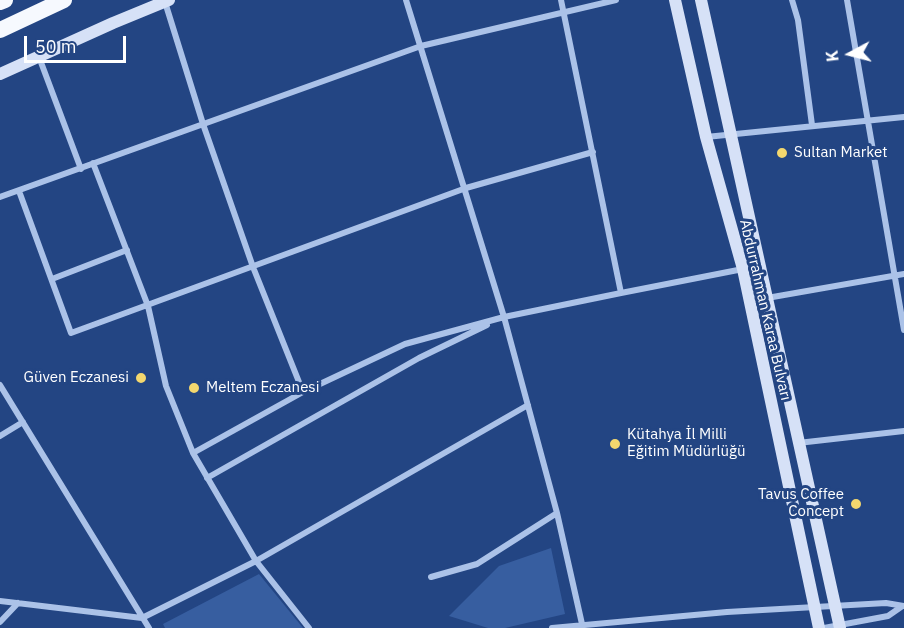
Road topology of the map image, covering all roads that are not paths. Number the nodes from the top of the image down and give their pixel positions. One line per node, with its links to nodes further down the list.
1 (4, 0): 11 (highway)
2 (64, 0): 13 (highway)
3 (406, 0): 14 (street)
4 (561, 0): 12 (street)
5 (616, 0): 12 (street)
6 (675, 0): 22 (main road, Abdurrahman Karaa Bulvarı)
7 (701, 0): 21 (main road, Abdurrahman Karaa Bulvarı)
8 (792, 0): 20 (street)
9 (847, 0): 18 (street)
10 (167, 1): 15 (main road); 19 (street)
11 (0, 2)
12 (564, 13): 14 (street); 23 (street)
13 (0, 30)
14 (421, 46): 19 (street); 26 (street)
15 (39, 57): 16 (main road); 25 (street)
16 (0, 74)
17 (904, 117): 18 (street)
18 (868, 120): 20 (street); 32 (street)
19 (203, 124): 24 (street); 30 (street)
20 (812, 125): 21 (street)
21 (730, 133): 22 (street); 36 (main road, Abdurrahman Karaa Bulvarı)
22 (706, 137): 31 (main road, Abdurrahman Karaa Bulvarı)
23 (593, 152): 26 (street); 35 (street)
24 (93, 163): 25 (street); 29 (street)
25 (81, 169): 27 (street)
26 (466, 188): 30 (street); 38 (street)
27 (19, 191): 28 (street); 34 (street)
28 (0, 197)
29 (127, 250): 34 (street); 37 (street)
30 (253, 267): 37 (street); 41 (street)
31 (743, 269): 35 (street); 56 (main road, Abdurrahman Karaa Bulvarı)
32 (894, 274): 33 (street); 36 (street); 39 (street)
33 (904, 274)
34 (52, 279): 37 (street)
35 (621, 293): 38 (street)
36 (767, 298): 46 (main road, Abdurrahman Karaa Bulvarı)
37 (148, 306): 47 (street)
38 (504, 317): 41 (street); 42 (street); 48 (street)
39 (904, 330)
40 (0, 385): 43 (street)
41 (303, 392): 47 (street)
42 (528, 405): 49 (street); 50 (street)
43 (22, 422): 45 (street); 57 (street)
44 (904, 431): 46 (street)
45 (0, 436)
46 (798, 443): 55 (main road, Abdurrahman Karaa Bulvarı)
47 (193, 453): 48 (street)
48 (207, 478): 50 (street)
49 (557, 513): 51 (street); 59 (street)
50 (256, 561): 57 (street); 62 (street)
51 (431, 577)
52 (0, 601): 53 (street)
53 (18, 603): 57 (street); 58 (street)
54 (902, 607): 55 (street); 60 (street)
55 (836, 608): 56 (street); 60 (main road, Abdurrahman Karaa Bulvarı)
56 (816, 609): 59 (street); 64 (main road, Abdurrahman Karaa Bulvarı)
57 (142, 618): 61 (street)
58 (0, 622)
59 (582, 624): 63 (street)
60 (840, 626): 65 (street)
61 (149, 628)
62 (309, 628)
63 (552, 628)
64 (819, 628)
65 (824, 628)

